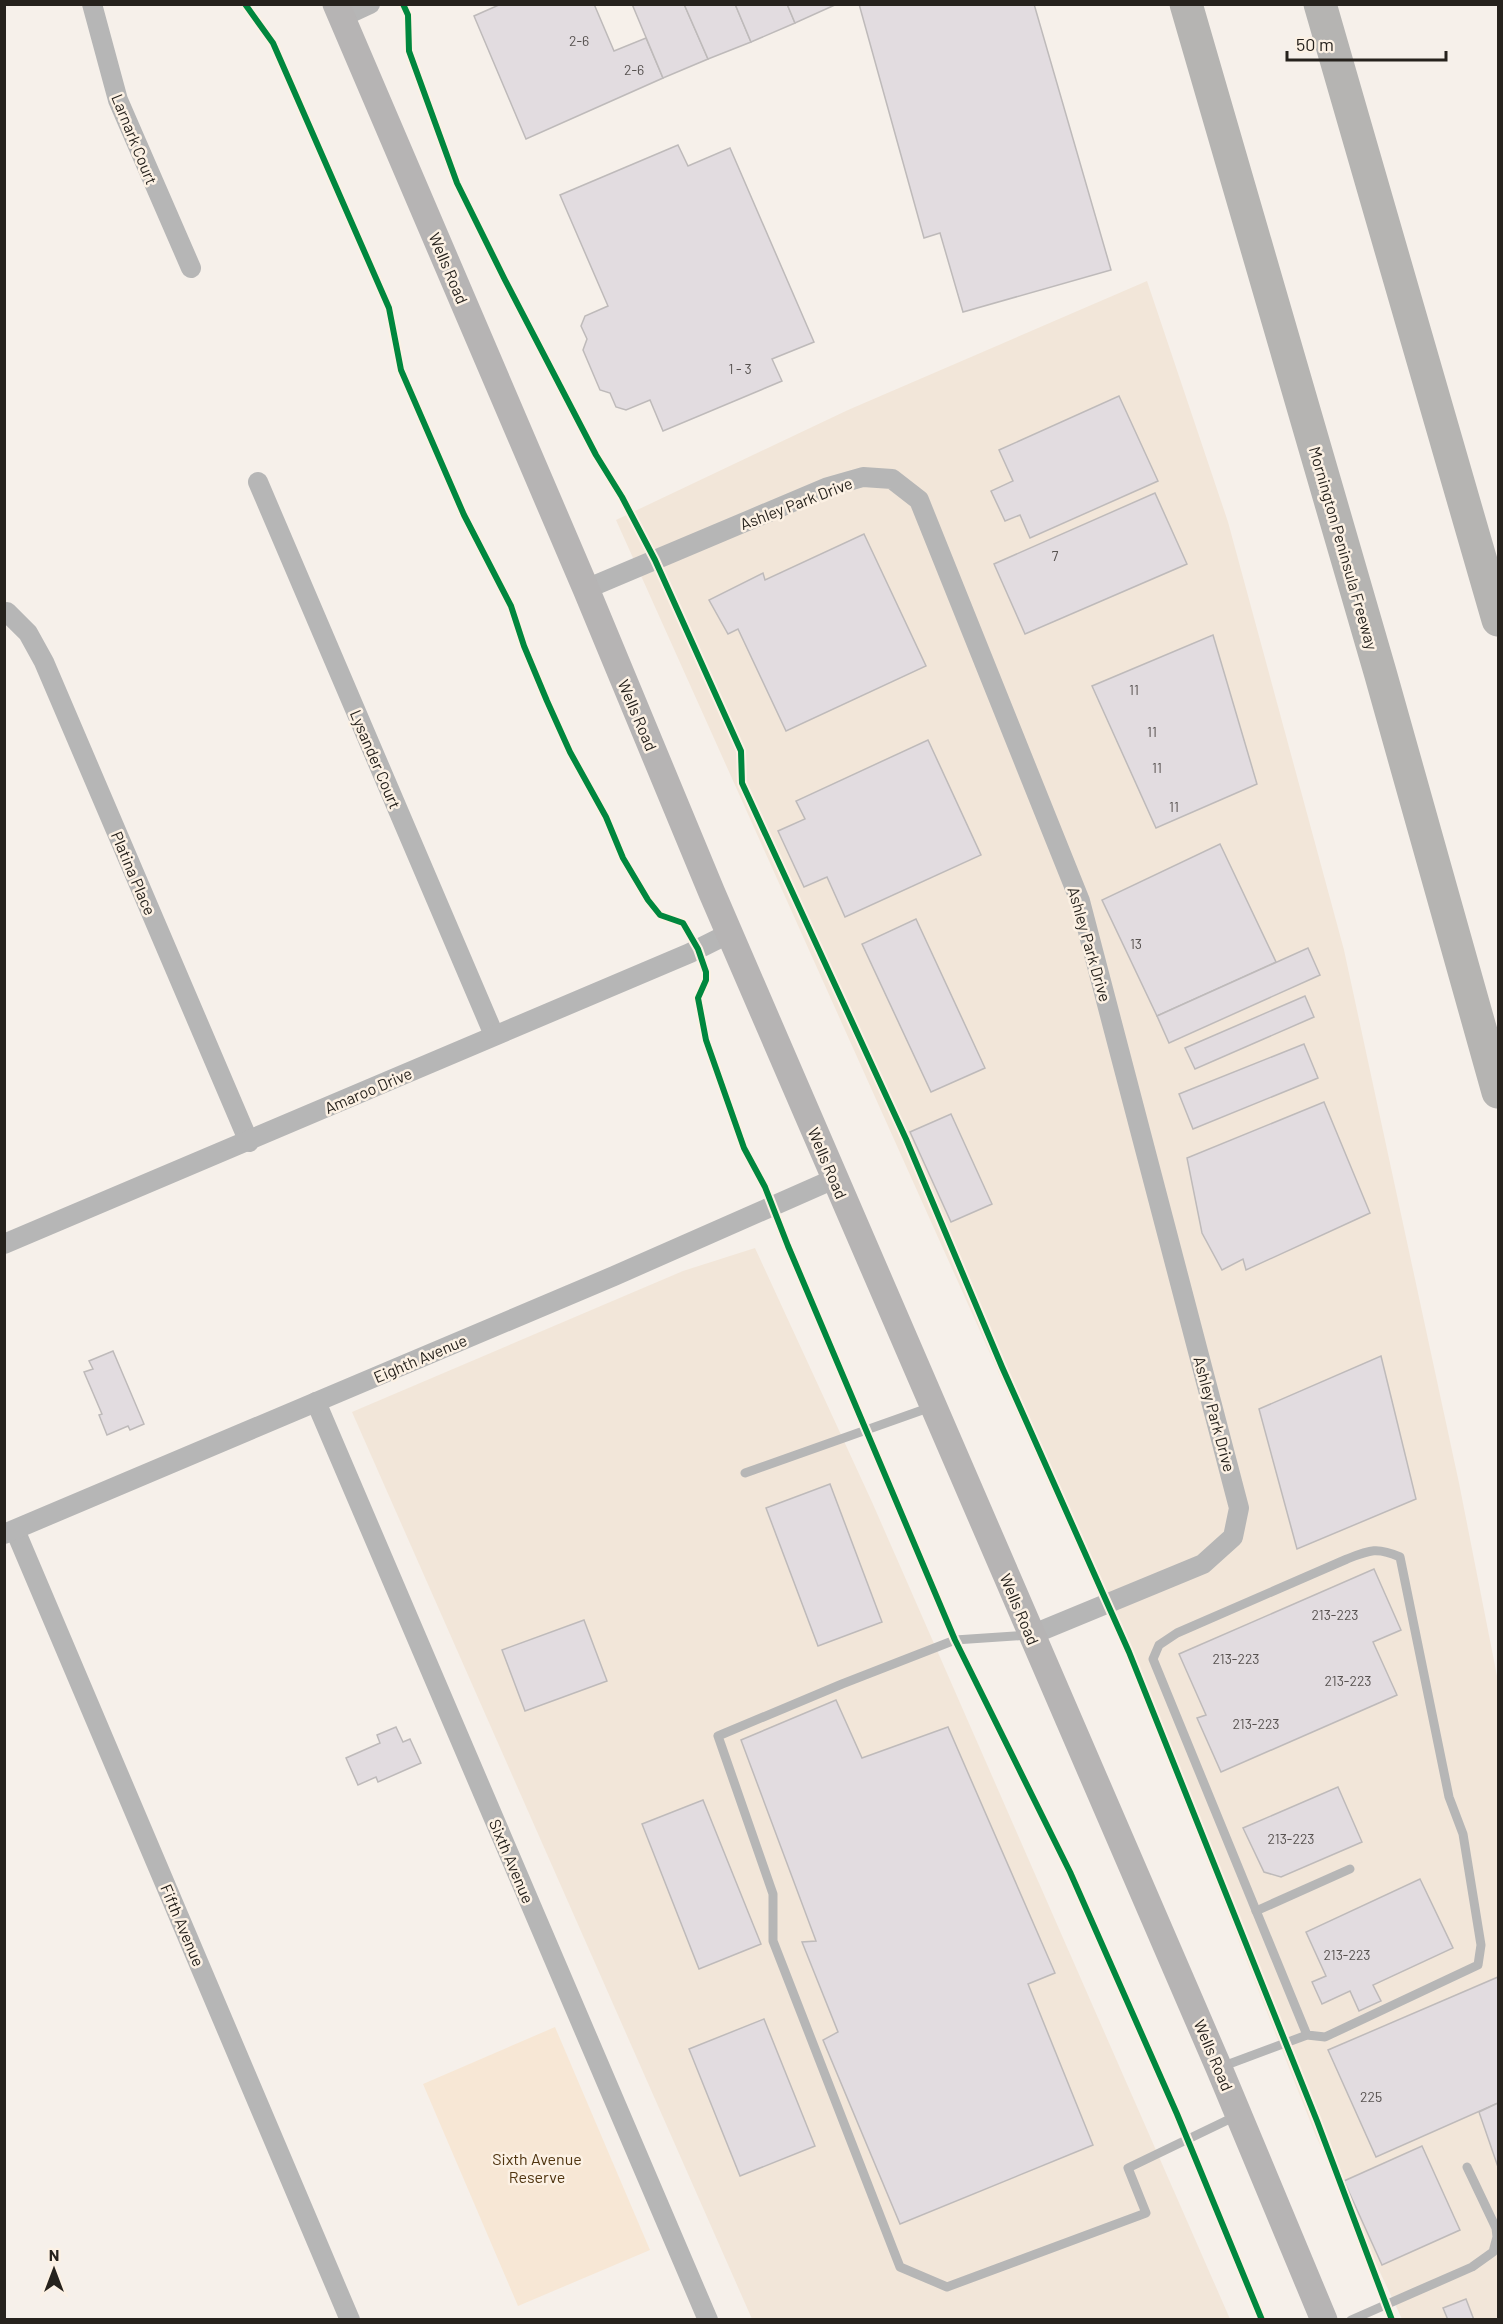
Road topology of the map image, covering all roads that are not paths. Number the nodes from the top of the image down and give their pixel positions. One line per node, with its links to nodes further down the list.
1 (92, 4): 6 (street, Larnark Court)
2 (370, 4): 5 (street)
3 (1186, 4): 13 (highway, Mornington Peninsula Freeway)
4 (1320, 4): 10 (highway)
5 (339, 11): 8 (main road, Wells Road)
6 (191, 268)
7 (258, 482): 12 (street, Lysander Court)
8 (586, 589): 11 (main road, Wells Road); 23 (street, Ashley Park Drive)
9 (8, 612): 16 (street, Platina Place)
10 (1498, 620)
11 (730, 933): 12 (street, Amaroo Drive); 17 (main road, Wells Road)
12 (494, 1035): 16 (street, Amaroo Drive)
13 (1486, 1048): 14 (highway, Mornington Peninsula Freeway); 15 (highway)
14 (1498, 1092)
15 (1498, 1113)
16 (249, 1142): 18 (street, Amaroo Drive)
17 (834, 1179): 19 (street, Eighth Avenue); 20 (main road, Wells Road)
18 (4, 1244)
19 (316, 1402): 22 (street, Eighth Avenue); 31 (street, Sixth Avenue)
20 (933, 1407): 21 (lane); 23 (main road, Wells Road)
21 (745, 1473)
22 (10, 1532): 30 (street, Fifth Avenue)
23 (1032, 1635): 27 (main road, Wells Road); 28 (lane)
24 (1350, 1869): 25 (lane)
25 (1256, 1911): 26 (lane); 26 (lane)
26 (1307, 2035): 27 (lane)
27 (1219, 2068): 28 (main road, Wells Road)
28 (1239, 2115): 32 (main road, Wells Road)
29 (1467, 2167): 33 (lane)
30 (350, 2319)
31 (708, 2319)
32 (1324, 2319)
33 (1351, 2319)

